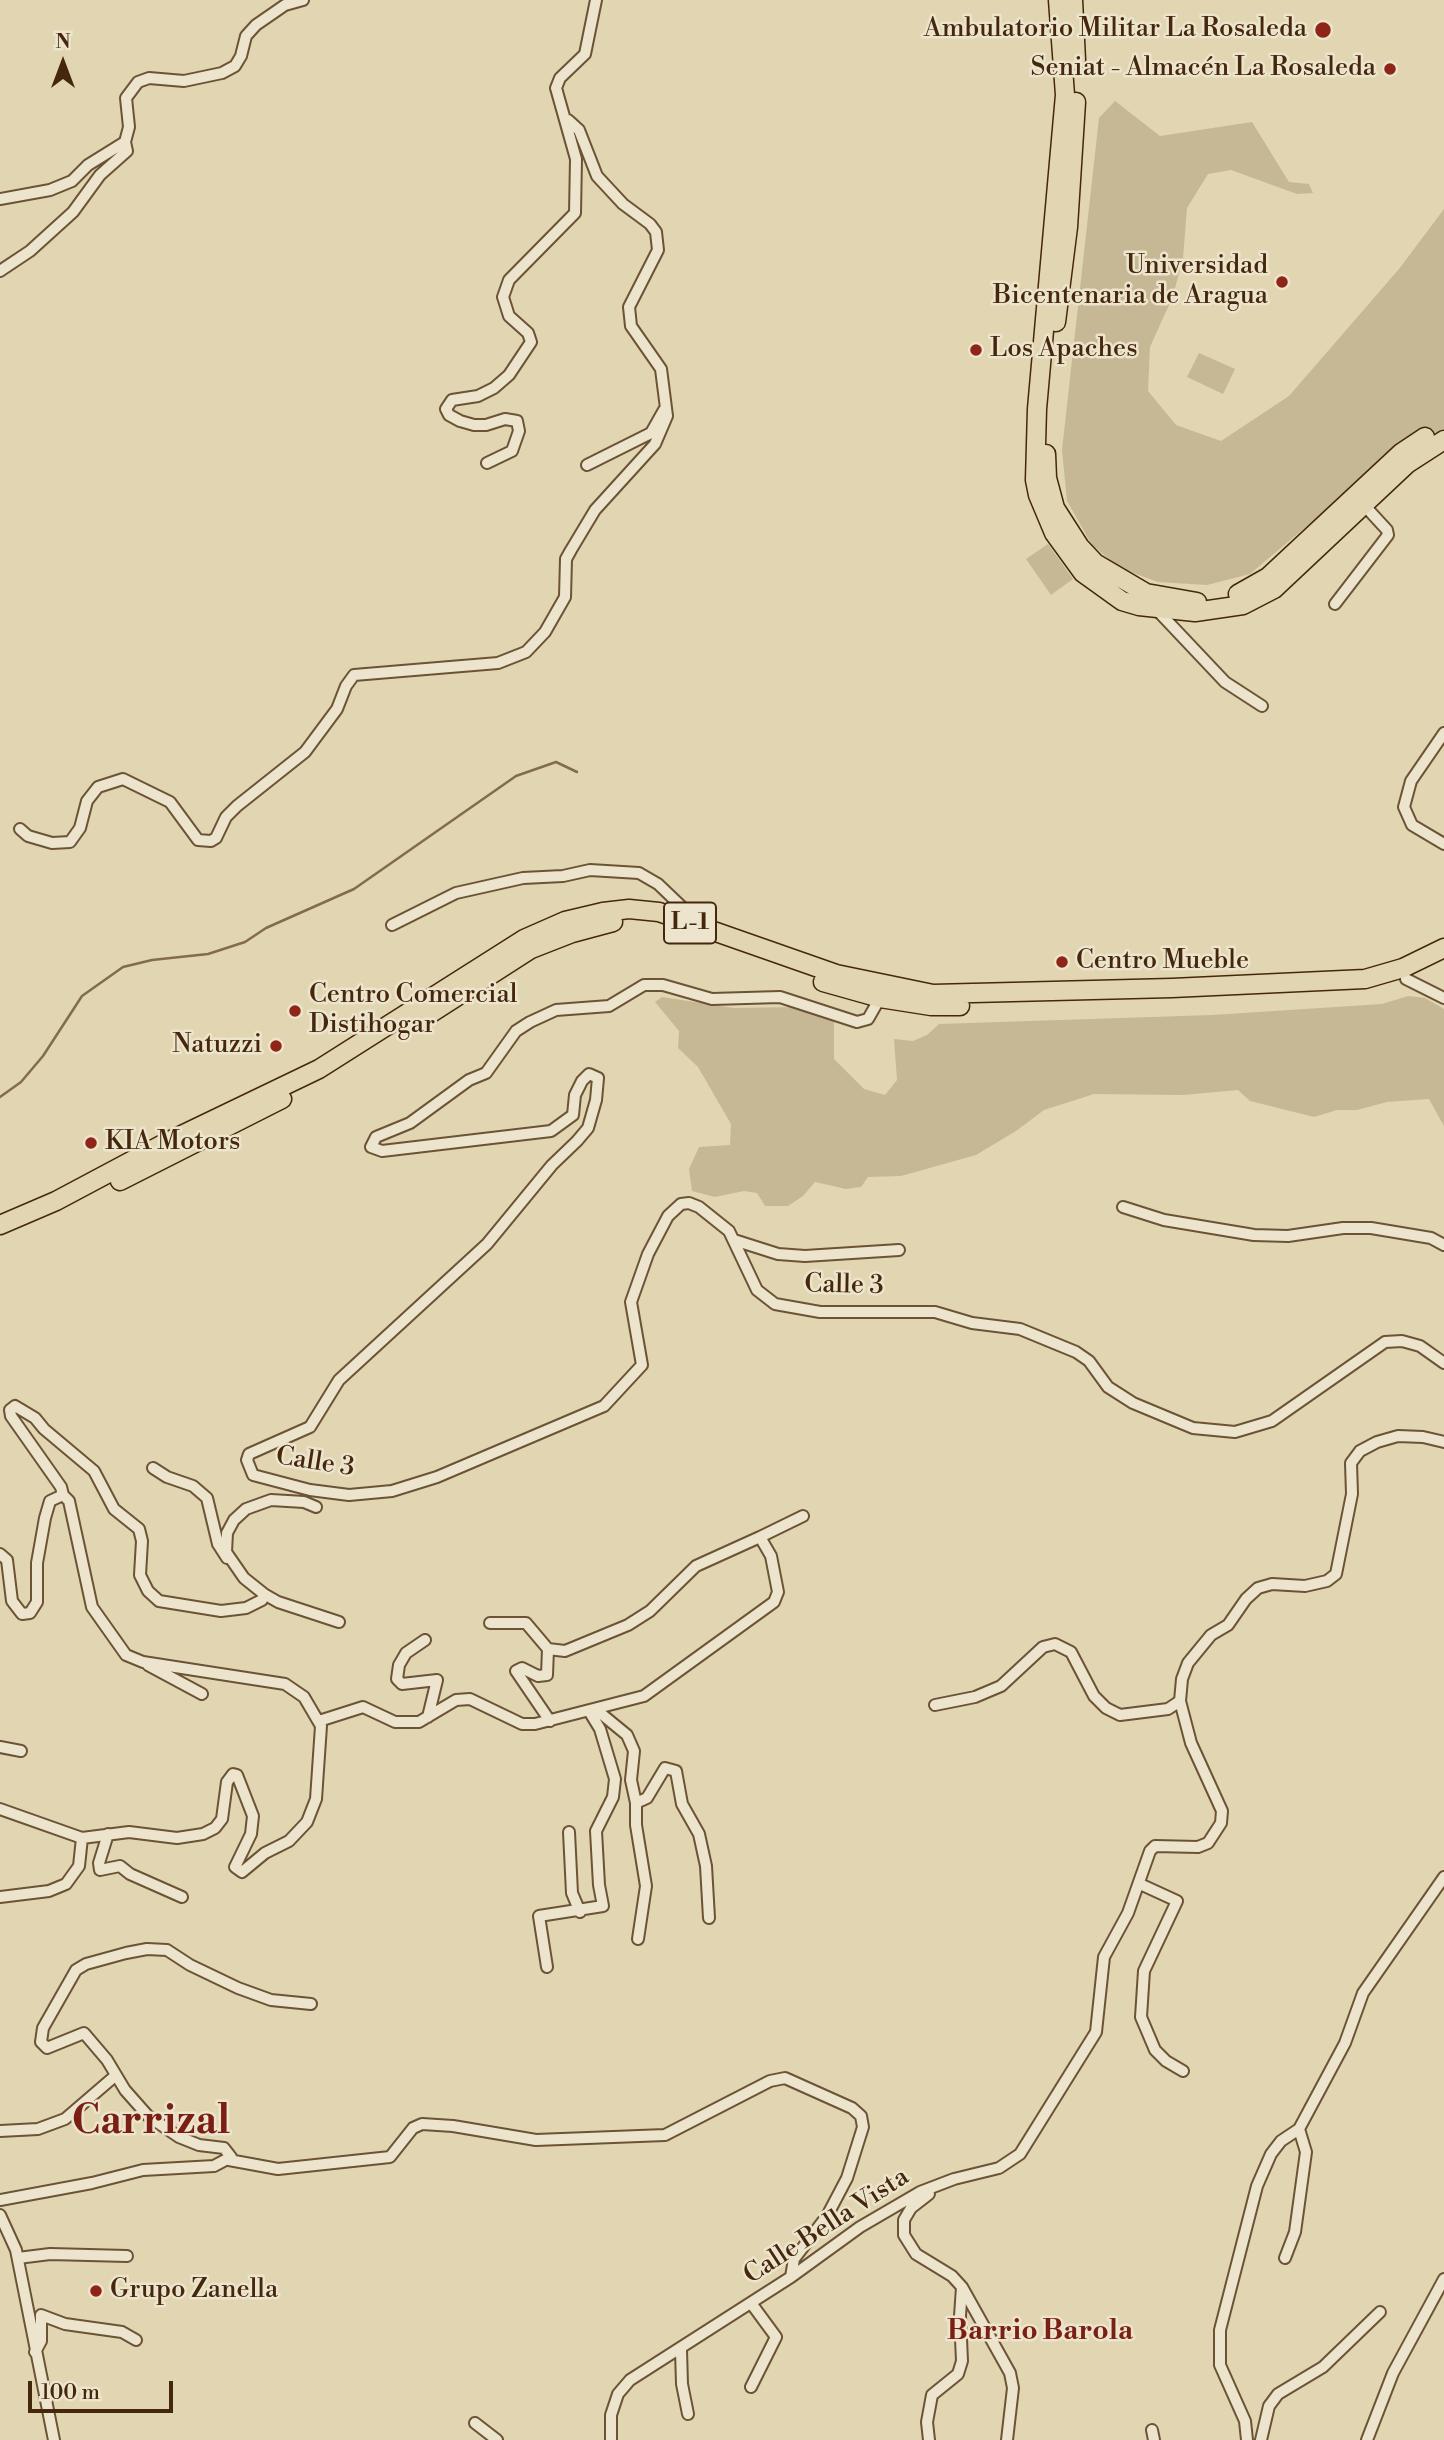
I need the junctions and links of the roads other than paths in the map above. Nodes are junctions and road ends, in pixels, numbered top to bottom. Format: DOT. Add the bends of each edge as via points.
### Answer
graph roads {
  1 [pos="303,0"];
  2 [pos="596,0"];
  3 [pos="1058,0"];
  4 [pos="1073,0"];
  5 [pos="568,120"];
  6 [pos="125,142"];
  7 [pos="0,199"];
  8 [pos="0,271"];
  9 [pos="667,404"];
  10 [pos="1444,428"];
  11 [pos="1444,440"];
  12 [pos="487,463"];
  13 [pos="587,465"];
  14 [pos="1364,505"];
  15 [pos="1335,604"];
  16 [pos="1157,609"];
  17 [pos="1262,706"];
  18 [pos="1444,733"];
  19 [pos="20,829"];
  20 [pos="1444,844"];
  21 [pos="689,923"];
  22 [pos="393,925"];
  23 [pos="1444,948"];
  24 [pos="1444,960"];
  25 [pos="1406,979"];
  26 [pos="880,998"];
  27 [pos="1444,998"];
  28 [pos="1123,1207"];
  29 [pos="0,1225"];
  30 [pos="0,1236"];
  31 [pos="734,1240"];
  32 [pos="1444,1245"];
  33 [pos="899,1250"];
  34 [pos="1444,1363"];
  35 [pos="1444,1442"];
  36 [pos="153,1468"];
  37 [pos="63,1495"];
  38 [pos="316,1507"];
  39 [pos="803,1516"];
  40 [pos="760,1537"];
  41 [pos="0,1554"];
  42 [pos="230,1561"];
  43 [pos="264,1594"];
  44 [pos="339,1622"];
  45 [pos="490,1623"];
  46 [pos="425,1640"];
  47 [pos="548,1649"];
  48 [pos="142,1662"];
  49 [pos="202,1694"];
  50 [pos="1181,1701"];
  51 [pos="935,1705"];
  52 [pos="589,1712"];
  53 [pos="428,1717"];
  54 [pos="319,1721"];
  55 [pos="550,1721"];
  56 [pos="0,1747"];
  57 [pos="21,1751"];
  58 [pos="636,1803"];
  59 [pos="0,1809"];
  60 [pos="569,1832"];
  61 [pos="108,1834"];
  62 [pos="82,1838"];
  63 [pos="1444,1877"];
  64 [pos="1140,1884"];
  65 [pos="0,1897"];
  66 [pos="182,1897"];
  67 [pos="580,1912"];
  68 [pos="709,1918"];
  69 [pos="638,1939"];
  70 [pos="547,1967"];
  71 [pos="311,2004"];
  72 [pos="1183,2071"];
  73 [pos="115,2076"];
  74 [pos="1299,2129"];
  75 [pos="0,2131"];
  76 [pos="229,2160"];
  77 [pos="940,2184"];
  78 [pos="0,2200"];
  79 [pos="0,2215"];
  80 [pos="127,2256"];
  81 [pos="18,2258"];
  82 [pos="1284,2258"];
  83 [pos="791,2277"];
  84 [pos="1444,2279"];
  85 [pos="962,2287"];
  86 [pos="751,2303"];
  87 [pos="1380,2312"];
  88 [pos="136,2340"];
  89 [pos="681,2350"];
  90 [pos="36,2352"];
  91 [pos="751,2387"];
  92 [pos="688,2414"];
  93 [pos="475,2423"];
  94 [pos="54,2440"];
  95 [pos="497,2440"];
  96 [pos="611,2440"];
  97 [pos="929,2440"];
  98 [pos="1007,2440"];
  99 [pos="1247,2440"];
  100 [pos="1261,2440"];
  101 [pos="1367,2440"];
  1 -- 6 [label="street" via="285,5 256,25 246,36 234,66 222,73 184,81 149,78 138,82 126,98 129,127"];
  2 -- 5 [label="street" via="585,54 556,88"];
  3 -- 16 [label="main road" via="1065,95 1037,409 1035,480 1054,533 1083,573 1122,601"];
  4 -- 10 [label="main road" via="1076,131 1049,380 1046,459 1055,508 1080,547 1095,563 1146,593 1197,602 1227,598 1268,577 1401,453"];
  5 -- 9 [label="street" via="579,130 597,176 656,232 658,250 629,307 631,326 661,369"];
  5 -- 12 [label="street" via="576,159 576,213 509,279 503,297 509,316 528,333 531,342 509,375 494,388 452,400 446,409 449,415 474,425 517,421 519,432 512,451"];
  6 -- 7 [label="street" via="72,181"];
  6 -- 8 [label="street" via="127,151 100,176 73,212"];
  9 -- 13 [label="street" via="651,433"];
  9 -- 19 [label="street" via="664,428 655,444 596,510 571,550 565,568 565,597 545,632 526,652 498,663 354,675 337,709 305,752 237,806 211,841 198,840 170,802 122,779 98,787 70,842 52,843"];
  11 -- 14 [label="main road" via="1407,464"];
  14 -- 15 [label="street" via="1388,535"];
  14 -- 16 [label="main road" via="1274,589 1255,599 1213,611"];
  16 -- 17 [label="street" via="1225,682"];
  18 -- 20 [label="street" via="1411,781 1404,807 1412,825"];
  21 -- 22 [label="street" via="680,905 639,873 590,870 456,893"];
  21 -- 23 [label="main road, L-1" via="835,974 933,993 972,995 1365,979 1403,968"];
  21 -- 29 [label="main road, L-1" via="659,912 629,909 578,917 524,939 318,1069"];
  24 -- 25 [label="main road, L-1"];
  25 -- 26 [label="main road, L-1" via="1366,990 1172,1000 931,1006"];
  25 -- 27 [label="street"];
  26 -- 30 [label="main road, L-1" via="660,923 607,922 531,949 323,1079 62,1211"];
  26 -- 31 [label="street, Calle 3" via="868,1019 857,1022 780,997 712,999 663,985 644,985 609,1006 556,1010 516,1031 486,1073 410,1123 376,1137 372,1147 382,1151 551,1131 573,1115 578,1087 589,1074 598,1078 598,1086 588,1128 486,1244 339,1380 310,1427 249,1454 249,1470 271,1482 310,1490 349,1495 393,1491 572,1422 604,1406 642,1365 631,1302 648,1254 673,1210 689,1203 699,1207"];
  28 -- 32 [label="street" via="1164,1220 1254,1234 1288,1236 1371,1228 1431,1238"];
  31 -- 33 [label="street" via="778,1254 805,1256"];
  31 -- 34 [label="street, Calle 3" via="757,1290 775,1304 820,1312 935,1312 972,1323 1020,1329 1076,1352 1089,1361 1108,1387 1133,1403 1193,1428 1235,1432 1272,1421 1385,1342 1402,1340 1420,1346"];
  35 -- 50 [label="street, Calle Bella Vista" via="1398,1436 1360,1451 1351,1462 1352,1494 1336,1574 1327,1581 1304,1586 1272,1584 1252,1593 1228,1625 1211,1635 1188,1663"];
  36 -- 42 [label="street" via="193,1486 207,1498 218,1545"];
  37 -- 41 [label="street" via="50,1501 45,1518 37,1563 37,1602 30,1613 23,1614 12,1601 8,1560"];
  37 -- 43 [label="street" via="11,1416 15,1406 36,1418 94,1471 114,1509 139,1529 140,1575 159,1601 221,1611 246,1608 262,1600"];
  37 -- 48 [label="street" via="69,1502 92,1607 117,1646"];
  38 -- 42 [label="street" via="271,1500 246,1509 227,1533"];
  39 -- 40 [label="street"];
  40 -- 47 [label="street" via="696,1566 650,1611 628,1625 565,1651"];
  40 -- 52 [label="street" via="775,1569 778,1592 774,1602 645,1696"];
  42 -- 43 [label="street"];
  43 -- 44 [label="street"];
  45 -- 47 [label="street" via="526,1623"];
  46 -- 53 [label="street" via="406,1653 397,1679 402,1684 437,1680"];
  47 -- 55 [label="street" via="548,1675 522,1668 516,1671"];
  48 -- 49 [label="street"];
  48 -- 54 [label="street" via="285,1684 304,1697"];
  50 -- 51 [label="street" via="1168,1709 1120,1716 1094,1696 1071,1652 1055,1644 1043,1647 1001,1686"];
  50 -- 64 [label="street, Calle Bella Vista" via="1191,1743 1222,1811 1221,1823 1208,1843 1198,1847 1155,1846"];
  52 -- 55 [label="street"];
  52 -- 58 [label="street" via="599,1712 627,1735 634,1751 631,1780"];
  52 -- 67 [label="street" via="600,1729 615,1779 613,1797 596,1831 604,1906"];
  53 -- 54 [label="street" via="419,1722 396,1722 363,1707"];
  53 -- 55 [label="street" via="456,1700 470,1699 522,1724"];
  54 -- 61 [label="street" via="318,1784 307,1822 289,1841 242,1872 234,1867 251,1834 253,1816 237,1775 227,1782 222,1819 203,1834 177,1838"];
  56 -- 57 [label="street"];
  58 -- 68 [label="street" via="647,1798 665,1768 676,1771 682,1804 699,1834"];
  58 -- 69 [label="street" via="646,1886"];
  59 -- 62 [label="street"];
  60 -- 67 [label="street" via="572,1893"];
  61 -- 62 [label="street"];
  61 -- 66 [label="street" via="100,1870 120,1866"];
  62 -- 65 [label="street" via="79,1866 66,1884 49,1891"];
  63 -- 74 [label="street" via="1363,1993 1345,2043"];
  64 -- 72 [label="street" via="1177,1901 1144,1971 1141,2017 1155,2050"];
  64 -- 77 [label="street, Calle Bella Vista" via="1104,1957 1096,2032 1020,2154 999,2168"];
  67 -- 70 [label="street" via="538,1916"];
  71 -- 73 [label="street" via="271,2000 237,1988 167,1950 147,1949 86,1964 65,1986 43,2028 41,2042 47,2048 84,2034"];
  73 -- 75 [label="street" via="76,2112 58,2122 38,2129"];
  73 -- 76 [label="street" via="161,2126 199,2145 224,2148 231,2153"];
  74 -- 82 [label="street" via="1306,2152 1295,2232"];
  74 -- 99 [label="street" via="1280,2141 1264,2169 1220,2330 1220,2365 1244,2421"];
  76 -- 78 [label="street" via="214,2166 143,2170"];
  76 -- 83 [label="street" via="278,2169 390,2157 413,2128 422,2124 536,2140 665,2136 770,2081 785,2078 852,2108 861,2116 863,2127 846,2178 827,2216 794,2259"];
  77 -- 83 [label="street, Calle Bella Vista" via="860,2227"];
  77 -- 85 [label="street" via="911,2208 904,2220 904,2235 916,2254"];
  79 -- 81 [label="street"];
  80 -- 81 [label="street"];
  81 -- 90 [label="street"];
  83 -- 86 [label="street, Calle Bella Vista"];
  84 -- 101 [label="street" via="1393,2373"];
  85 -- 97 [label="street" via="962,2361 958,2374 932,2395"];
  85 -- 98 [label="street" via="1010,2373 1013,2388"];
  86 -- 89 [label="street, Calle Bella Vista"];
  86 -- 91 [label="street" via="775,2337"];
  87 -- 100 [label="street" via="1323,2367 1278,2394 1269,2406"];
  88 -- 90 [label="street" via="122,2332 65,2324 41,2315"];
  89 -- 92 [label="street"];
  89 -- 96 [label="street, Calle Bella Vista" via="630,2380 618,2394 611,2415"];
  90 -- 94 [label="street"];
  93 -- 95 [label="street"];
}
